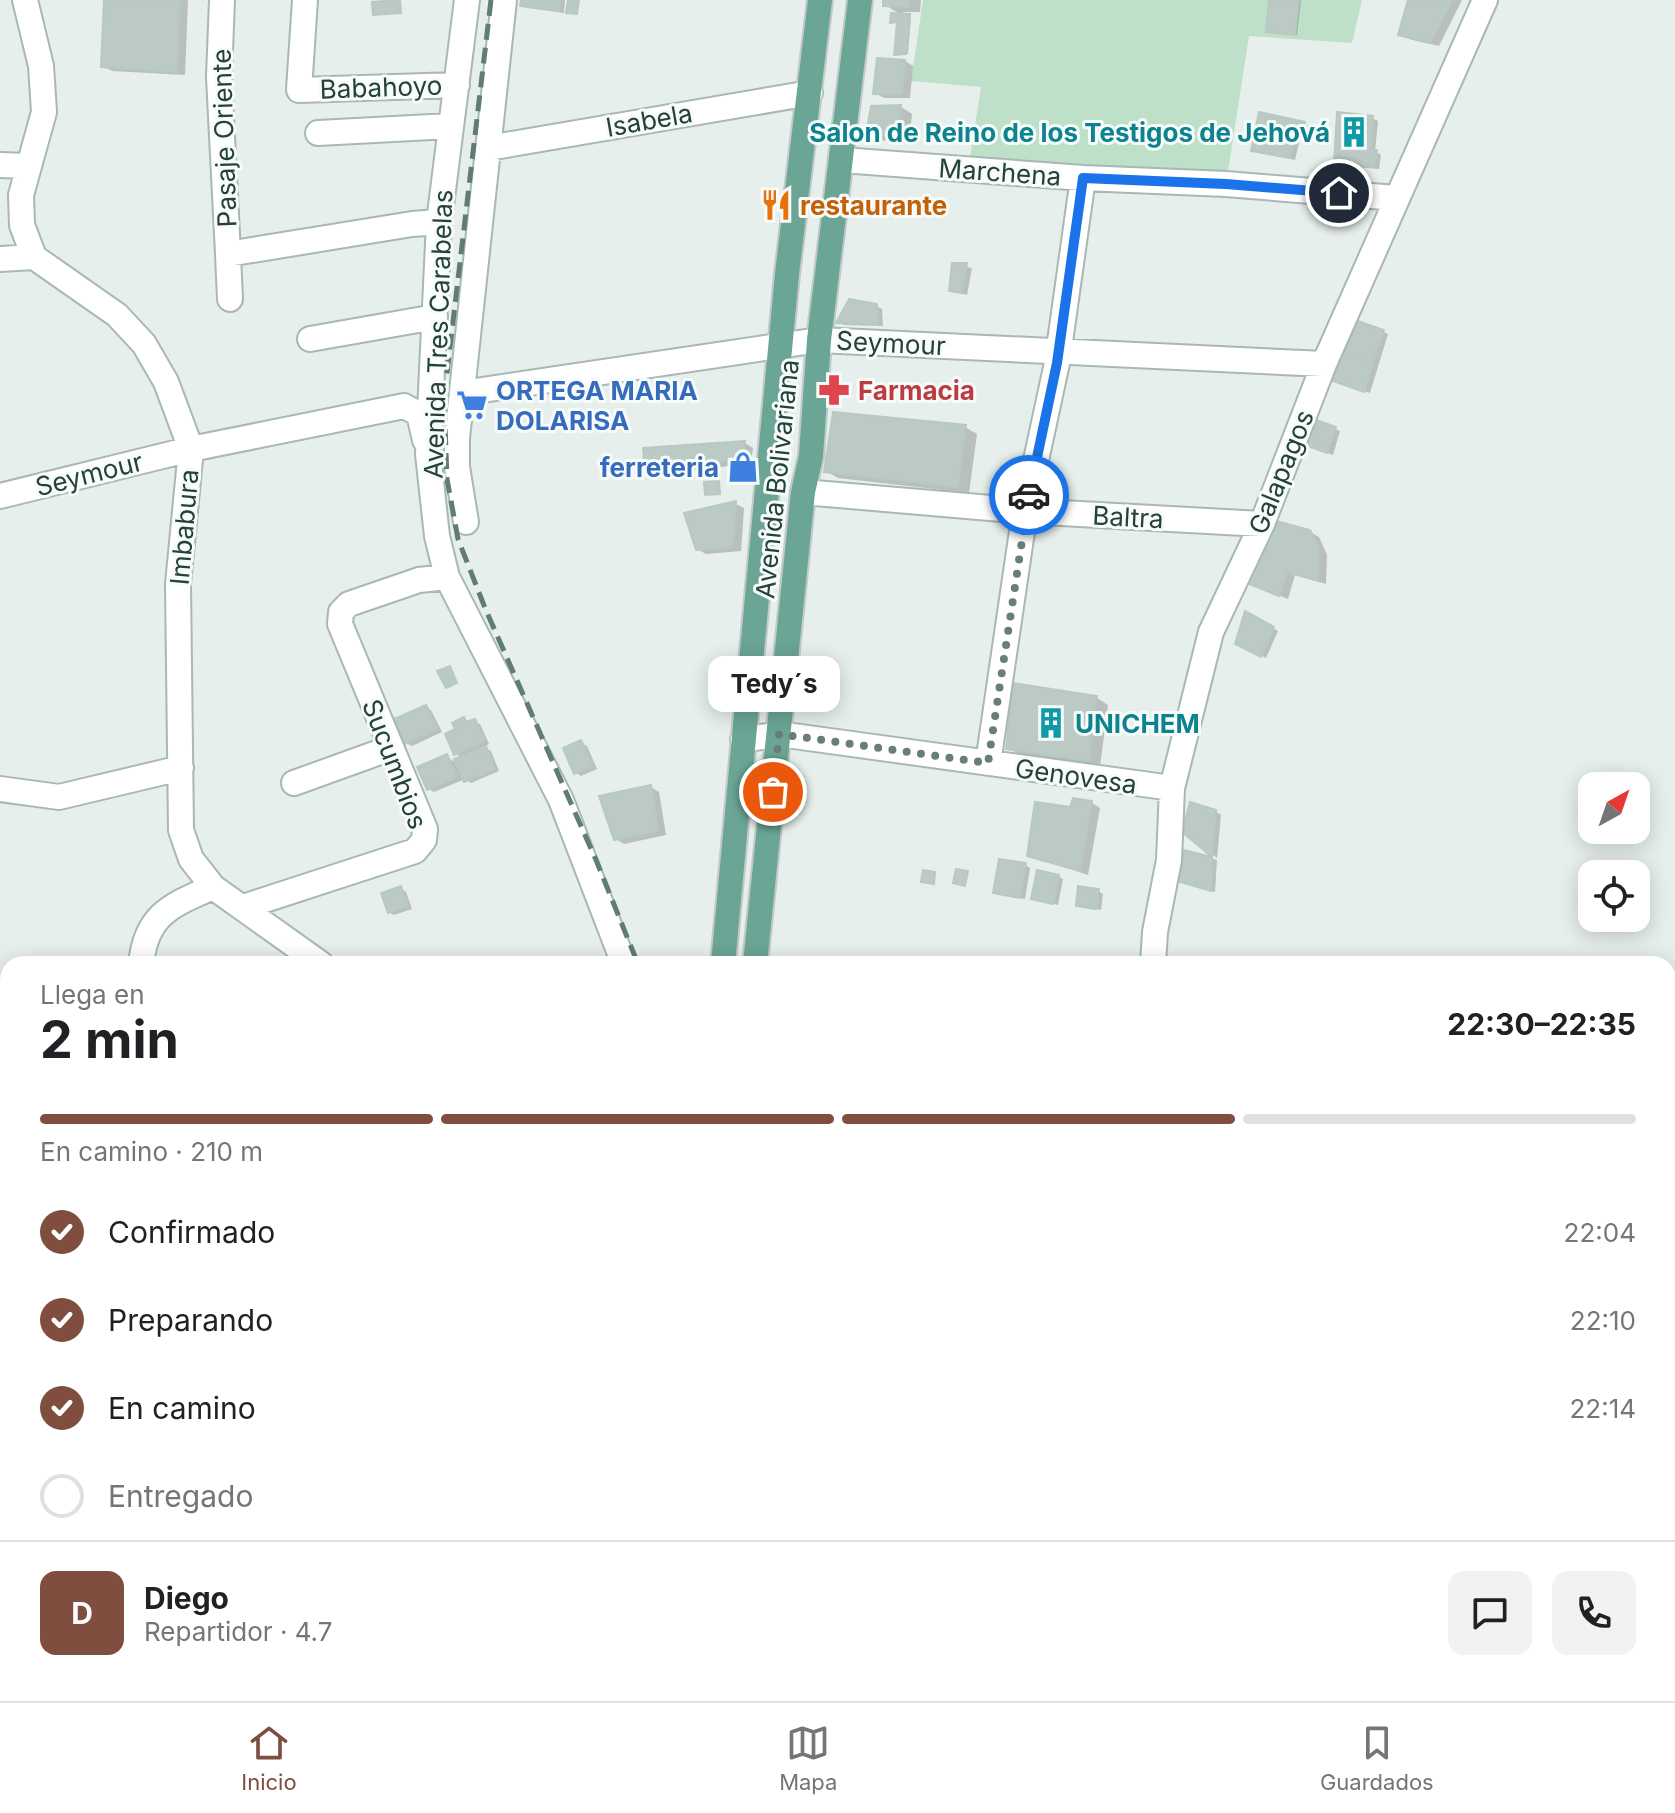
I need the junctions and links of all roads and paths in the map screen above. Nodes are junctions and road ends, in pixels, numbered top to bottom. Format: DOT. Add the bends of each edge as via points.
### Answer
graph roads {
  1 [pos="25,0"];
  2 [pos="222,0"];
  3 [pos="305,0"];
  4 [pos="467,0"];
  5 [pos="504,0"];
  6 [pos="820,0"];
  7 [pos="860,0"];
  8 [pos="1485,0"];
  9 [pos="457,85"];
  10 [pos="810,93"];
  11 [pos="450,126"];
  12 [pos="318,133"];
  13 [pos="488,148"];
  14 [pos="842,160"];
  15 [pos="0,165"];
  16 [pos="28,166"];
  17 [pos="1083,178"];
  18 [pos="1396,198"];
  19 [pos="439,222"];
  20 [pos="228,254"];
  21 [pos="34,257"];
  22 [pos="0,259"];
  23 [pos="230,299"];
  24 [pos="435,317"];
  25 [pos="310,339"];
  26 [pos="819,340"];
  27 [pos="780,344"];
  28 [pos="1059,352"];
  29 [pos="1324,364"];
  30 [pos="462,393"];
  31 [pos="191,449"];
  32 [pos="428,454"];
  33 [pos="803,492"];
  34 [pos="0,496"];
  35 [pos="1025,511"];
  36 [pos="466,522"];
  37 [pos="1262,524"];
  38 [pos="447,577"];
  39 [pos="779,734"];
  40 [pos="743,740"];
  41 [pos="391,748"];
  42 [pos="988,763"];
  43 [pos="181,768"];
  44 [pos="294,783"];
  45 [pos="1172,788"];
  46 [pos="0,789"];
  47 [pos="213,887"];
  48 [pos="243,907"];
  49 [pos="142,956"];
  50 [pos="305,956"];
  51 [pos="621,956"];
  52 [pos="724,956"];
  53 [pos="756,956"];
  54 [pos="1154,956"];
  1 -- 16 [label="street" via="41,66 44,112"];
  2 -- 20 [label="street, Pasaje Oriente" via="219,77"];
  3 -- 9 [label="street, Babahoyo" via="299,90"];
  4 -- 9 [label="street, Avenida Tres Carabelas"];
  5 -- 13 [label="street"];
  6 -- 10 [label="main road, Avenida Bolivariana"];
  7 -- 14 [label="main road, Avenida Bolivariana"];
  8 -- 18 [label="street, Galapagos"];
  9 -- 11 [label="street, Avenida Tres Carabelas"];
  10 -- 13 [label="street, Isabela"];
  10 -- 27 [label="main road, Avenida Bolivariana"];
  11 -- 12 [label="street"];
  11 -- 19 [label="street, Avenida Tres Carabelas"];
  13 -- 30 [label="street"];
  14 -- 17 [label="street, Marchena"];
  14 -- 26 [label="main road, Avenida Bolivariana"];
  15 -- 16 [label="street"];
  16 -- 21 [label="street" via="21,195 22,225"];
  17 -- 18 [label="street, Marchena"];
  17 -- 28 [label="street"];
  18 -- 29 [label="street, Galapagos"];
  19 -- 20 [label="street, Pasaje Oriente"];
  19 -- 24 [label="street, Avenida Tres Carabelas"];
  20 -- 23 [label="street"];
  21 -- 22 [label="street"];
  21 -- 31 [label="street, Imbabura" via="117,315 144,344 166,382"];
  24 -- 25 [label="street"];
  24 -- 32 [label="street, Avenida Tres Carabelas"];
  26 -- 27 [label="street, Seymour"];
  26 -- 28 [label="street, Seymour"];
  26 -- 33 [label="main road, Avenida Bolivariana" via="811,456"];
  27 -- 30 [label="street, Seymour"];
  27 -- 40 [label="main road, Avenida Bolivariana"];
  28 -- 29 [label="street, Seymour"];
  28 -- 35 [label="street"];
  29 -- 37 [label="street, Galapagos"];
  30 -- 36 [label="street" via="457,467"];
  31 -- 32 [label="street, Seymour" via="404,406 419,414"];
  31 -- 34 [label="street, Seymour"];
  31 -- 43 [label="street, Imbabura" via="178,584"];
  32 -- 38 [label="street, Avenida Tres Carabelas"];
  33 -- 35 [label="street, Baltra"];
  33 -- 39 [label="main road, Avenida Bolivariana"];
  35 -- 37 [label="street, Baltra"];
  35 -- 42 [label="street"];
  37 -- 45 [label="street, Galapagos" via="1211,632"];
  38 -- 41 [label="street, Sucumbios" via="419,580 349,604 341,612 340,624"];
  38 -- 51 [label="street, Avenida Tres Carabelas" via="561,800"];
  39 -- 40 [label="street, Genovesa"];
  39 -- 42 [label="street, Genovesa"];
  39 -- 53 [label="main road, Avenida Bolivariana"];
  40 -- 52 [label="main road, Avenida Bolivariana"];
  41 -- 44 [label="street"];
  41 -- 48 [label="street, Sucumbios" via="425,829 415,851"];
  42 -- 45 [label="street, Genovesa"];
  43 -- 46 [label="street" via="59,797"];
  43 -- 47 [label="street, Imbabura" via="181,830 191,859"];
  45 -- 54 [label="street, Galapagos" via="1169,860"];
  47 -- 48 [label="street, Imbabura"];
  47 -- 49 [label="street" via="160,914 143,942"];
  48 -- 50 [label="street, Imbabura"];
}
